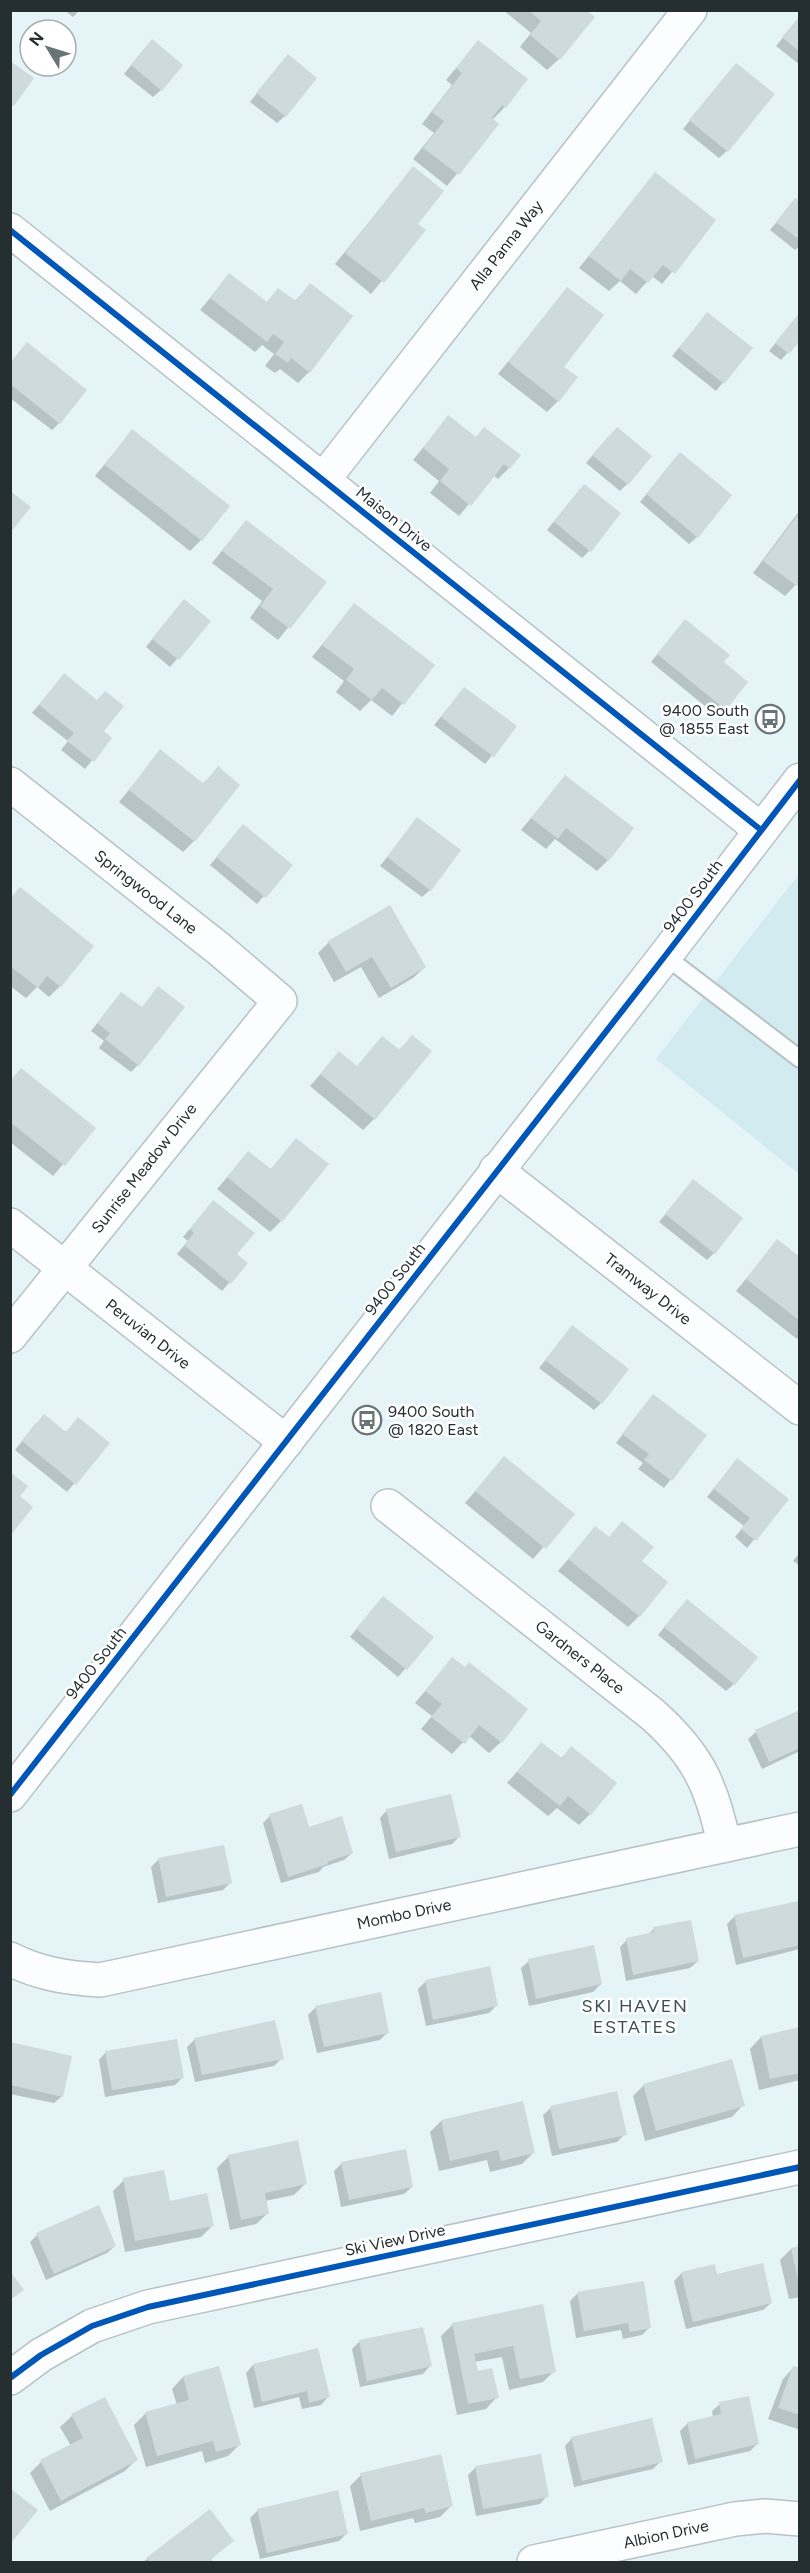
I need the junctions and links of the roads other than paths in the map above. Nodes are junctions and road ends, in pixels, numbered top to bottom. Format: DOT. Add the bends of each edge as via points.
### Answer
graph roads {
  1 [pos="690,10"];
  2 [pos="10,230"];
  3 [pos="323,480"];
  4 [pos="800,780"];
  5 [pos="10,784"];
  6 [pos="761,830"];
  7 [pos="665,956"];
  8 [pos="280,1001"];
  9 [pos="800,1059"];
  10 [pos="496,1170"];
  11 [pos="10,1225"];
  12 [pos="65,1268"];
  13 [pos="10,1336"];
  14 [pos="800,1408"];
  15 [pos="286,1442"];
  16 [pos="388,1506"];
  17 [pos="10,1795"];
  18 [pos="800,1829"];
  19 [pos="724,1844"];
  20 [pos="10,1959"];
  21 [pos="800,2167"];
  22 [pos="10,2378"];
  23 [pos="800,2519"];
  24 [pos="534,2562"];
  1 -- 3 [label="street, Alla Panna Way"];
  2 -- 3 [label="street, Maison Drive"];
  3 -- 6 [label="street, Maison Drive"];
  4 -- 6 [label="street, 9400 South"];
  5 -- 8 [label="street, Springwood Lane"];
  6 -- 7 [label="street, 9400 South"];
  7 -- 9 [label="lane"];
  7 -- 10 [label="street, 9400 South"];
  8 -- 12 [label="street, Sunrise Meadow Drive"];
  10 -- 14 [label="street, Tramway Drive"];
  10 -- 15 [label="street, 9400 South"];
  11 -- 12 [label="street, Peruvian Drive"];
  12 -- 13 [label="street, Sunrise Meadow Drive"];
  12 -- 15 [label="street, Peruvian Drive"];
  15 -- 17 [label="street, 9400 South"];
  16 -- 19 [label="street, Gardners Place" via="678,1737 710,1794"];
  18 -- 19 [label="street, Mombo Drive"];
  19 -- 20 [label="street, Mombo Drive" via="100,1980 38,1972"];
  21 -- 22 [label="street, Ski View Drive" via="148,2307 92,2326"];
  23 -- 24 [label="street, Albion Drive" via="735,2519"];
}
